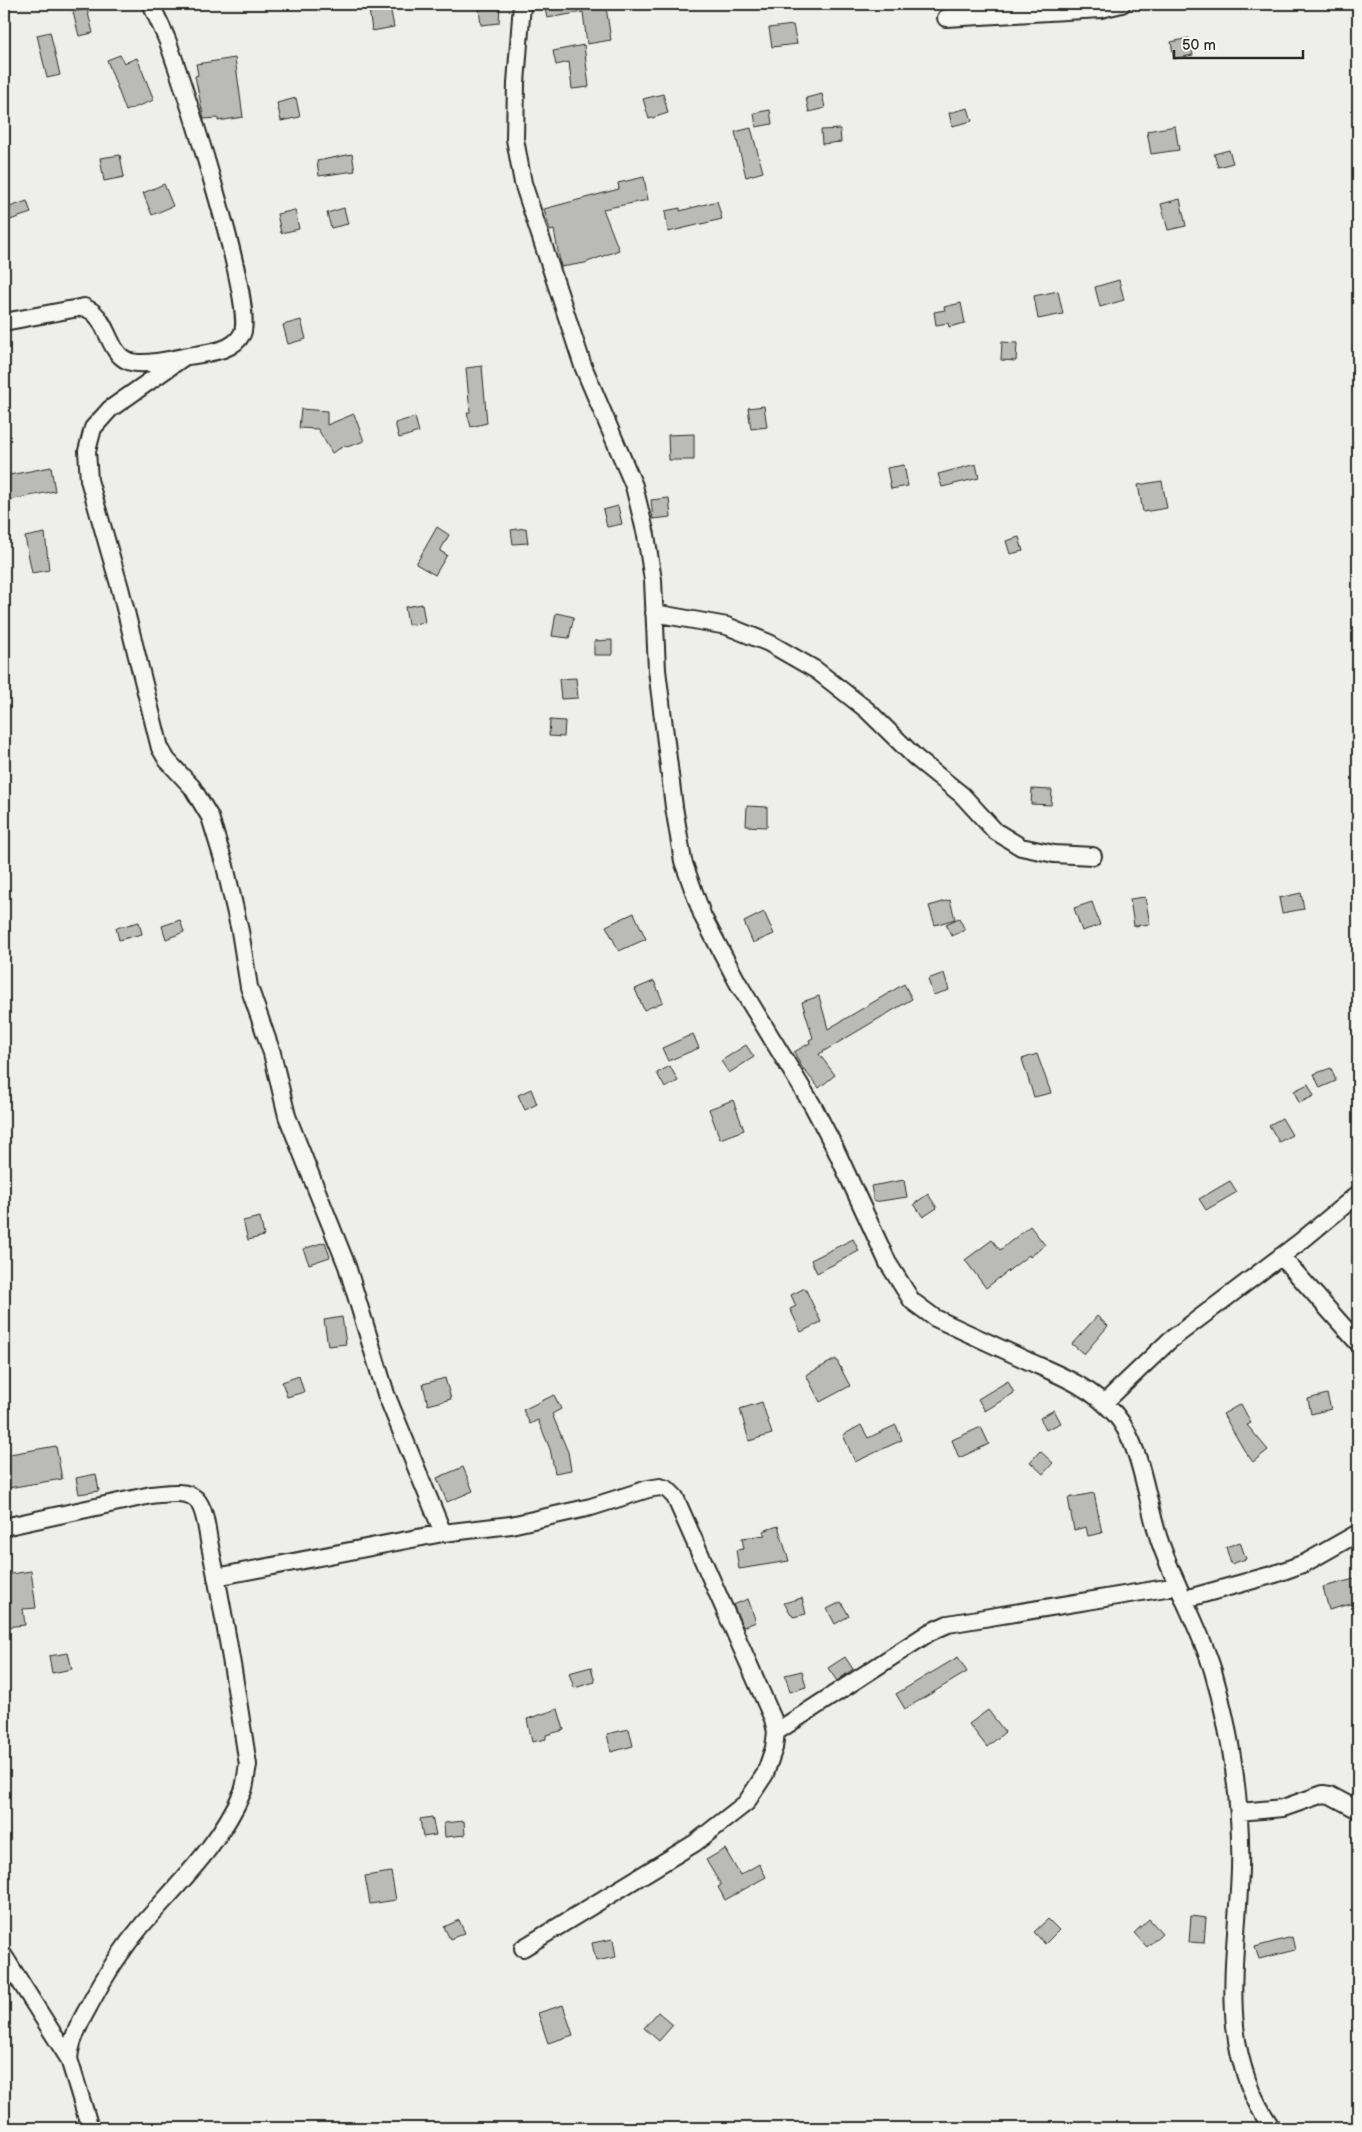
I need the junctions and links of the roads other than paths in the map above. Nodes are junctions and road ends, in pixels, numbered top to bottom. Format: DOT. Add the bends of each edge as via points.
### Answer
graph roads {
  1 [pos="151,4"];
  2 [pos="522,4"];
  3 [pos="1122,4"];
  4 [pos="946,18"];
  5 [pos="4,322"];
  6 [pos="184,357"];
  7 [pos="654,613"];
  8 [pos="1093,856"];
  9 [pos="1358,1194"];
  10 [pos="1281,1256"];
  11 [pos="1358,1343"];
  12 [pos="1104,1403"];
  13 [pos="4,1527"];
  14 [pos="443,1533"];
  15 [pos="1358,1534"];
  16 [pos="216,1577"];
  17 [pos="1181,1592"];
  18 [pos="776,1732"];
  19 [pos="1358,1810"];
  20 [pos="1239,1812"];
  21 [pos="523,1948"];
  22 [pos="4,1956"];
  23 [pos="69,2059"];
  24 [pos="90,2128"];
  25 [pos="1272,2128"];
  1 -- 6 [label="street" via="167,40 222,215 242,297 244,333 236,343 216,352"];
  2 -- 7 [label="street" via="515,139 523,183 583,366 634,486 652,571"];
  3 -- 4 [label="street" via="1101,9"];
  5 -- 6 [label="street" via="84,307 94,312 122,358 131,362 149,362"];
  6 -- 14 [label="street" via="110,410 93,428 87,451 89,480 160,748 210,817 240,931 249,987 272,1052 287,1116 347,1266 386,1394"];
  7 -- 8 [label="street" via="727,626 769,643 816,670 867,710 916,758 962,795 994,831 1021,847 1054,854"];
  7 -- 12 [label="street" via="657,670 677,825 683,861 703,917 738,983 813,1106 888,1263 912,1301 935,1318 1090,1390"];
  9 -- 10 [label="street"];
  10 -- 11 [label="street"];
  10 -- 12 [label="street" via="1169,1341"];
  12 -- 17 [label="street" via="1116,1415 1132,1442 1159,1538"];
  13 -- 16 [label="street" via="151,1495 184,1494 194,1497 199,1503"];
  14 -- 16 [label="street"];
  14 -- 18 [label="street" via="511,1525 591,1507 648,1489 667,1489 675,1497 690,1529 765,1699"];
  15 -- 17 [label="street" via="1305,1563 1275,1574"];
  16 -- 23 [label="street" via="248,1765 244,1790 199,1863 142,1926 107,1971 83,2018"];
  17 -- 18 [label="street" via="948,1624 930,1632"];
  17 -- 20 [label="street" via="1212,1670 1227,1731"];
  18 -- 21 [label="street" via="765,1774 746,1803 695,1843"];
  19 -- 20 [label="street" via="1323,1794 1283,1808"];
  20 -- 25 [label="street" via="1240,1868 1232,1996 1236,2039 1246,2077"];
  22 -- 23 [label="street"];
  23 -- 24 [label="street"];
}
